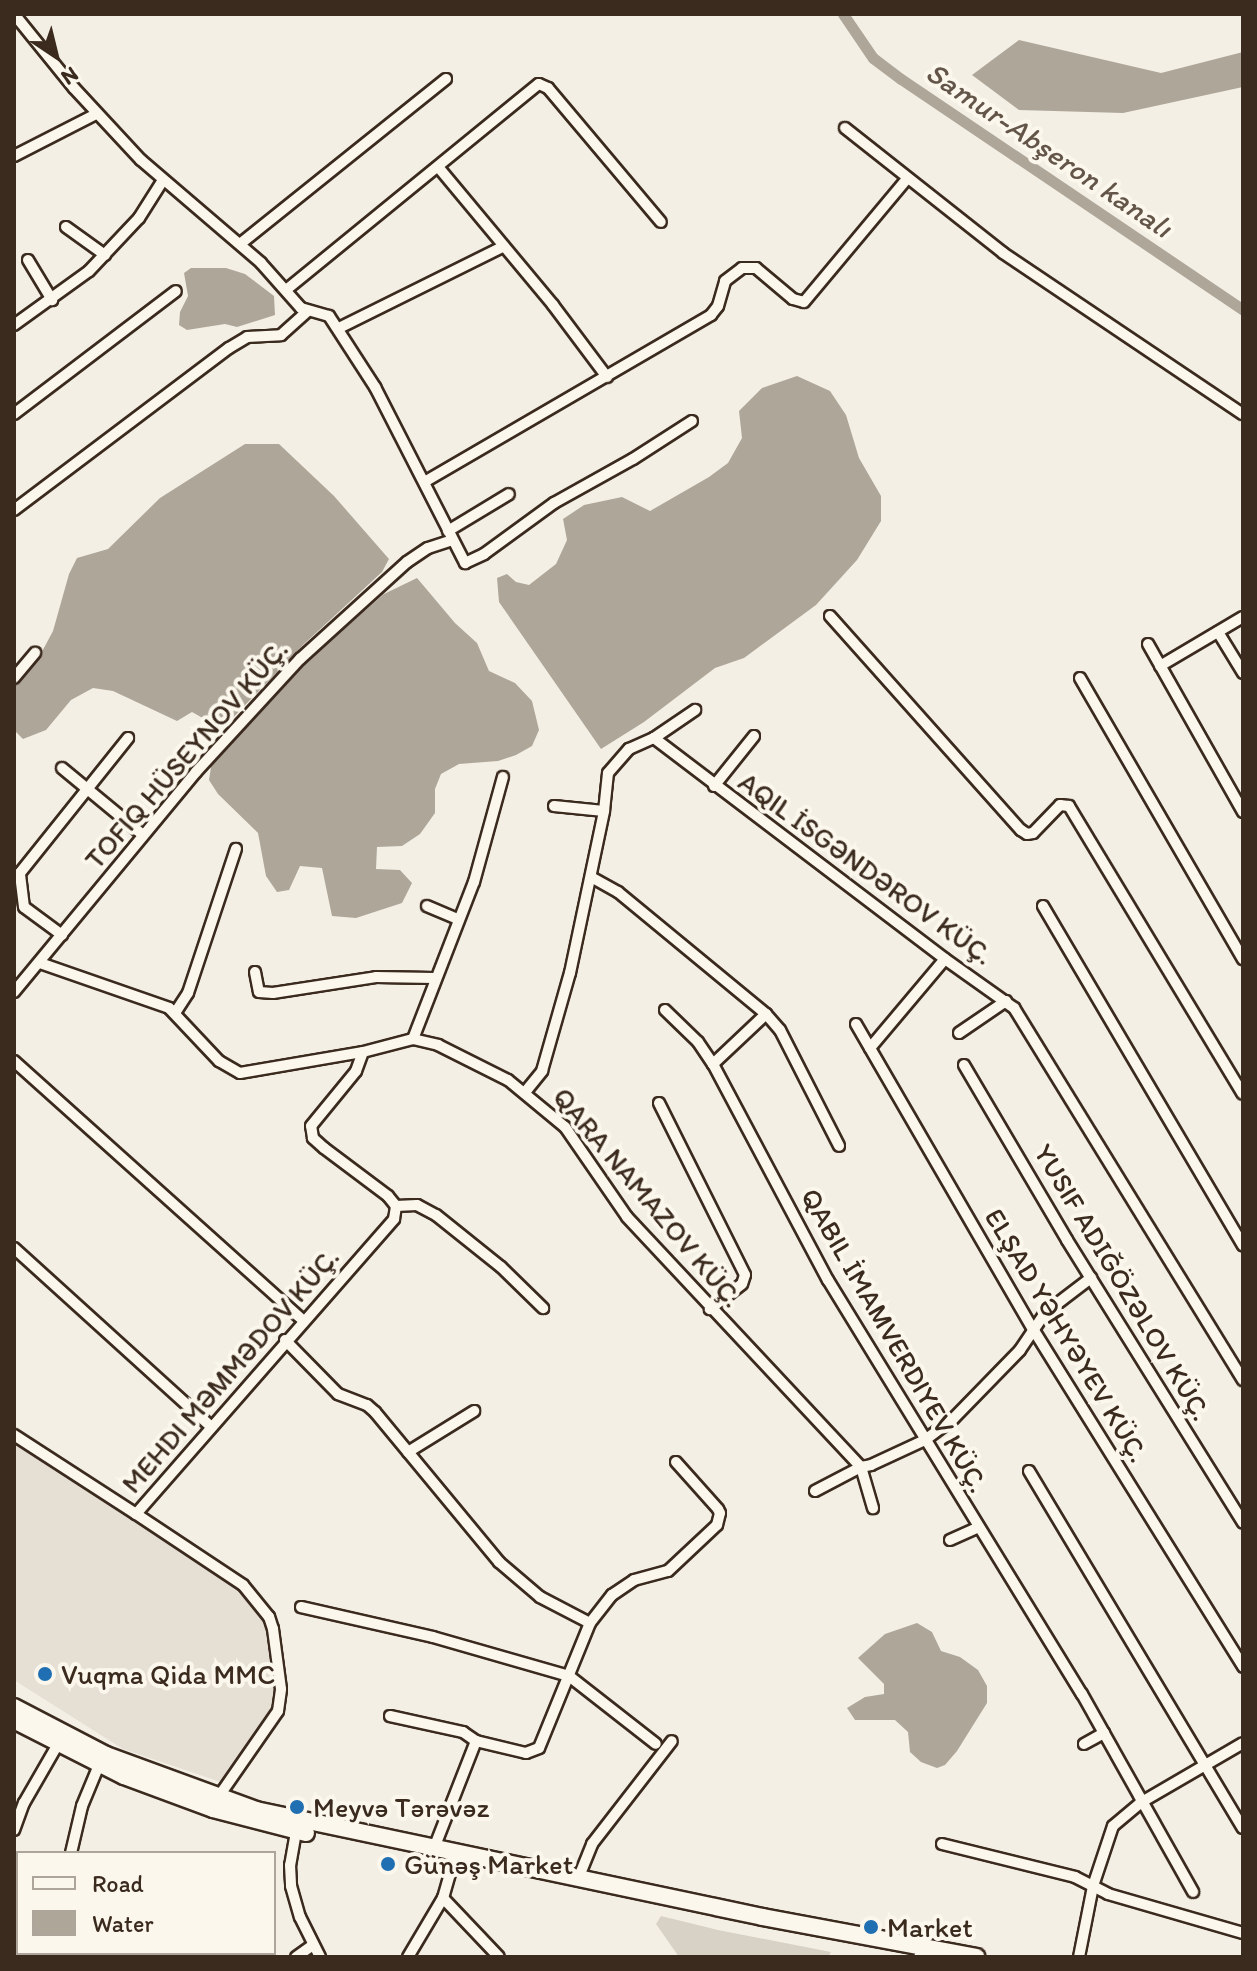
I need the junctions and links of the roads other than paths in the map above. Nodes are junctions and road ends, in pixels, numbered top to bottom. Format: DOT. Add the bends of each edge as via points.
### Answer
graph roads {
  1 [pos="14,14"];
  2 [pos="446,79"];
  3 [pos="96,114"];
  4 [pos="845,128"];
  5 [pos="14,156"];
  6 [pos="439,168"];
  7 [pos="907,179"];
  8 [pos="163,180"];
  9 [pos="661,222"];
  10 [pos="66,227"];
  11 [pos="240,244"];
  12 [pos="504,246"];
  13 [pos="105,255"];
  14 [pos="28,260"];
  15 [pos="286,290"];
  16 [pos="176,291"];
  17 [pos="52,300"];
  18 [pos="308,311"];
  19 [pos="14,325"];
  20 [pos="339,328"];
  21 [pos="607,377"];
  22 [pos="14,414"];
  23 [pos="1243,414"];
  24 [pos="692,421"];
  25 [pos="426,481"];
  26 [pos="509,494"];
  27 [pos="14,510"];
  28 [pos="450,536"];
  29 [pos="830,616"];
  30 [pos="1243,617"];
  31 [pos="1218,632"];
  32 [pos="1148,644"];
  33 [pos="35,653"];
  34 [pos="1160,666"];
  35 [pos="1243,673"];
  36 [pos="14,678"];
  37 [pos="1080,678"];
  38 [pos="695,710"];
  39 [pos="754,736"];
  40 [pos="128,738"];
  41 [pos="654,738"];
  42 [pos="62,768"];
  43 [pos="503,777"];
  44 [pos="714,786"];
  45 [pos="86,788"];
  46 [pos="554,806"];
  47 [pos="604,811"];
  48 [pos="1243,812"];
  49 [pos="143,835"];
  50 [pos="236,849"];
  51 [pos="591,877"];
  52 [pos="427,906"];
  53 [pos="1043,906"];
  54 [pos="458,919"];
  55 [pos="62,935"];
  56 [pos="945,959"];
  57 [pos="1243,959"];
  58 [pos="40,963"];
  59 [pos="255,972"];
  60 [pos="434,978"];
  61 [pos="14,992"];
  62 [pos="1006,1001"];
  63 [pos="665,1010"];
  64 [pos="175,1013"];
  65 [pos="766,1014"];
  66 [pos="856,1024"];
  67 [pos="959,1033"];
  68 [pos="413,1039"];
  69 [pos="870,1048"];
  70 [pos="363,1052"];
  71 [pos="14,1061"];
  72 [pos="713,1064"];
  73 [pos="964,1065"];
  74 [pos="526,1091"];
  75 [pos="1243,1094"];
  76 [pos="659,1103"];
  77 [pos="839,1146"];
  78 [pos="396,1206"];
  79 [pos="1243,1245"];
  80 [pos="14,1248"];
  81 [pos="1091,1278"];
  82 [pos="543,1308"];
  83 [pos="710,1309"];
  84 [pos="303,1320"];
  85 [pos="1033,1329"];
  86 [pos="285,1340"];
  87 [pos="1243,1380"];
  88 [pos="474,1411"];
  89 [pos="210,1426"];
  90 [pos="14,1435"];
  91 [pos="925,1440"];
  92 [pos="408,1452"];
  93 [pos="676,1462"];
  94 [pos="861,1467"];
  95 [pos="1029,1471"];
  96 [pos="815,1491"];
  97 [pos="873,1508"];
  98 [pos="136,1514"];
  99 [pos="1243,1523"];
  100 [pos="977,1528"];
  101 [pos="950,1540"];
  102 [pos="301,1607"];
  103 [pos="590,1623"];
  104 [pos="1243,1667"];
  105 [pos="569,1676"];
  106 [pos="14,1707"];
  107 [pos="390,1716"];
  108 [pos="14,1720"];
  109 [pos="1104,1733"];
  110 [pos="476,1741"];
  111 [pos="672,1741"];
  112 [pos="1243,1743"];
  113 [pos="58,1744"];
  114 [pos="656,1744"];
  115 [pos="1084,1744"];
  116 [pos="99,1765"];
  117 [pos="1205,1765"];
  118 [pos="217,1799"];
  119 [pos="1140,1803"];
  120 [pos="298,1826"];
  121 [pos="1243,1828"];
  122 [pos="14,1830"];
  123 [pos="942,1844"];
  124 [pos="434,1848"];
  125 [pos="71,1851"];
  126 [pos="453,1863"];
  127 [pos="578,1879"];
  128 [pos="1093,1886"];
  129 [pos="1193,1892"];
  130 [pos="443,1898"];
  131 [pos="762,1922"];
  132 [pos="1243,1933"];
  133 [pos="313,1945"];
  134 [pos="923,1956"];
  135 [pos="296,1957"];
  136 [pos="320,1957"];
  137 [pos="408,1957"];
  138 [pos="499,1957"];
  139 [pos="976,1957"];
  140 [pos="1079,1957"];
  1 -- 3 [label="street"];
  2 -- 11 [label="street"];
  3 -- 5 [label="street"];
  3 -- 8 [label="street"];
  4 -- 7 [label="street"];
  6 -- 9 [label="street" via="533,86 544,85"];
  6 -- 12 [label="street"];
  6 -- 15 [label="street"];
  7 -- 21 [label="street" via="804,302 756,268 742,268 725,281 711,315"];
  7 -- 23 [label="street" via="1003,253"];
  8 -- 11 [label="street"];
  8 -- 13 [label="street" via="139,218"];
  10 -- 13 [label="street"];
  11 -- 15 [label="street"];
  12 -- 20 [label="street"];
  12 -- 21 [label="street"];
  13 -- 17 [label="street"];
  14 -- 17 [label="street"];
  15 -- 18 [label="street"];
  16 -- 22 [label="street"];
  17 -- 19 [label="street"];
  18 -- 20 [label="street" via="325,313"];
  18 -- 27 [label="street" via="281,335 247,337 229,348"];
  20 -- 25 [label="street"];
  21 -- 25 [label="street"];
  24 -- 28 [label="street" via="544,508 472,561 460,558"];
  25 -- 28 [label="street"];
  26 -- 28 [label="street, TOFIQ HÜSEYNOV KÜÇ."];
  28 -- 49 [label="street, TOFIQ HÜSEYNOV KÜÇ." via="407,562 300,659"];
  29 -- 75 [label="street" via="1021,830 1033,833 1060,805 1069,806"];
  30 -- 31 [label="street"];
  31 -- 34 [label="street"];
  31 -- 35 [label="street"];
  32 -- 34 [label="street"];
  33 -- 36 [label="street"];
  34 -- 48 [label="street"];
  37 -- 57 [label="street"];
  38 -- 41 [label="street"];
  39 -- 44 [label="street"];
  40 -- 45 [label="street"];
  41 -- 44 [label="street, AQIL İSGƏNDƏROV KÜÇ."];
  41 -- 47 [label="street" via="638,743 611,767"];
  42 -- 45 [label="street"];
  43 -- 54 [label="street" via="474,882"];
  44 -- 56 [label="street, AQIL İSGƏNDƏROV KÜÇ."];
  45 -- 49 [label="street"];
  45 -- 55 [label="street" via="18,879 27,912"];
  46 -- 47 [label="street"];
  47 -- 51 [label="street"];
  49 -- 55 [label="street, TOFIQ HÜSEYNOV KÜÇ."];
  50 -- 64 [label="street" via="188,993"];
  51 -- 65 [label="street" via="618,892"];
  51 -- 74 [label="street" via="548,1054 537,1081"];
  52 -- 54 [label="street"];
  53 -- 79 [label="street"];
  54 -- 60 [label="street"];
  55 -- 58 [label="street, TOFIQ HÜSEYNOV KÜÇ."];
  56 -- 62 [label="street, AQIL İSGƏNDƏROV KÜÇ."];
  56 -- 69 [label="street"];
  58 -- 61 [label="street, TOFIQ HÜSEYNOV KÜÇ."];
  58 -- 64 [label="street"];
  59 -- 60 [label="street" via="259,992 273,993 376,977"];
  60 -- 68 [label="street"];
  62 -- 67 [label="street"];
  62 -- 87 [label="street, AQIL İSGƏNDƏROV KÜÇ." via="1019,1013"];
  63 -- 72 [label="street, QABIL İMAMVERDIYEV KÜÇ."];
  64 -- 70 [label="street" via="219,1061 240,1073"];
  65 -- 72 [label="street"];
  65 -- 77 [label="street" via="780,1030"];
  66 -- 69 [label="street, ELŞAD YƏHYƏYEV KÜÇ."];
  68 -- 70 [label="street"];
  68 -- 74 [label="street, QARA NAMAZOV KÜÇ." via="472,1059"];
  69 -- 85 [label="street, ELŞAD YƏHYƏYEV KÜÇ."];
  70 -- 78 [label="street" via="356,1071 311,1126 313,1138"];
  71 -- 84 [label="street"];
  72 -- 91 [label="street, QABIL İMAMVERDIYEV KÜÇ." via="828,1280"];
  73 -- 81 [label="street"];
  74 -- 83 [label="street, QARA NAMAZOV KÜÇ." via="571,1134 627,1217"];
  76 -- 83 [label="street" via="745,1275 742,1284"];
  78 -- 82 [label="street" via="417,1205 436,1215"];
  78 -- 84 [label="street, MEHDI MƏMMƏDOV KÜÇ." via="394,1219"];
  80 -- 89 [label="street"];
  81 -- 85 [label="street" via="1045,1313"];
  81 -- 99 [label="street"];
  83 -- 94 [label="street, QARA NAMAZOV KÜÇ."];
  84 -- 86 [label="street, MEHDI MƏMMƏDOV KÜÇ."];
  85 -- 91 [label="street" via="1020,1350 963,1409"];
  85 -- 104 [label="street, ELŞAD YƏHYƏYEV KÜÇ."];
  86 -- 89 [label="street, MEHDI MƏMMƏDOV KÜÇ."];
  86 -- 92 [label="street" via="338,1394 375,1412"];
  88 -- 92 [label="street"];
  89 -- 98 [label="street, MEHDI MƏMMƏDOV KÜÇ."];
  90 -- 98 [label="street"];
  91 -- 94 [label="street"];
  91 -- 100 [label="street, QABIL İMAMVERDIYEV KÜÇ."];
  92 -- 103 [label="street" via="499,1562 540,1597"];
  93 -- 103 [label="street" via="718,1509 717,1525 668,1571 634,1580 612,1595"];
  94 -- 96 [label="street"];
  94 -- 97 [label="street"];
  95 -- 117 [label="street"];
  98 -- 118 [label="street, MEHDI MƏMMƏDOV KÜÇ." via="243,1585 273,1629 281,1689 278,1711"];
  100 -- 101 [label="street"];
  100 -- 109 [label="street, QABIL İMAMVERDIYEV KÜÇ."];
  102 -- 105 [label="street"];
  103 -- 105 [label="street"];
  105 -- 110 [label="street" via="533,1753"];
  105 -- 114 [label="street"];
  106 -- 118 [label="main road" via="106,1755"];
  107 -- 110 [label="street" via="463,1732"];
  108 -- 113 [label="main road"];
  109 -- 115 [label="street"];
  109 -- 119 [label="street, QABIL İMAMVERDIYEV KÜÇ."];
  110 -- 124 [label="street"];
  111 -- 127 [label="street" via="592,1844"];
  112 -- 117 [label="street"];
  113 -- 116 [label="main road"];
  113 -- 122 [label="street"];
  116 -- 120 [label="main road" via="213,1809"];
  116 -- 125 [label="street"];
  117 -- 119 [label="street"];
  117 -- 121 [label="street"];
  118 -- 120 [label="main road"];
  119 -- 128 [label="street" via="1109,1832"];
  119 -- 129 [label="street, QABIL İMAMVERDIYEV KÜÇ."];
  120 -- 124 [label="main road"];
  120 -- 126 [label="main road"];
  120 -- 133 [label="street" via="291,1886"];
  123 -- 128 [label="street"];
  124 -- 127 [label="main road"];
  126 -- 130 [label="street"];
  126 -- 131 [label="main road"];
  127 -- 131 [label="main road"];
  128 -- 132 [label="street"];
  128 -- 140 [label="street"];
  130 -- 137 [label="street"];
  130 -- 138 [label="street"];
  131 -- 134 [label="main road"];
  131 -- 139 [label="main road"];
  133 -- 135 [label="street"];
  133 -- 136 [label="street"];
}
